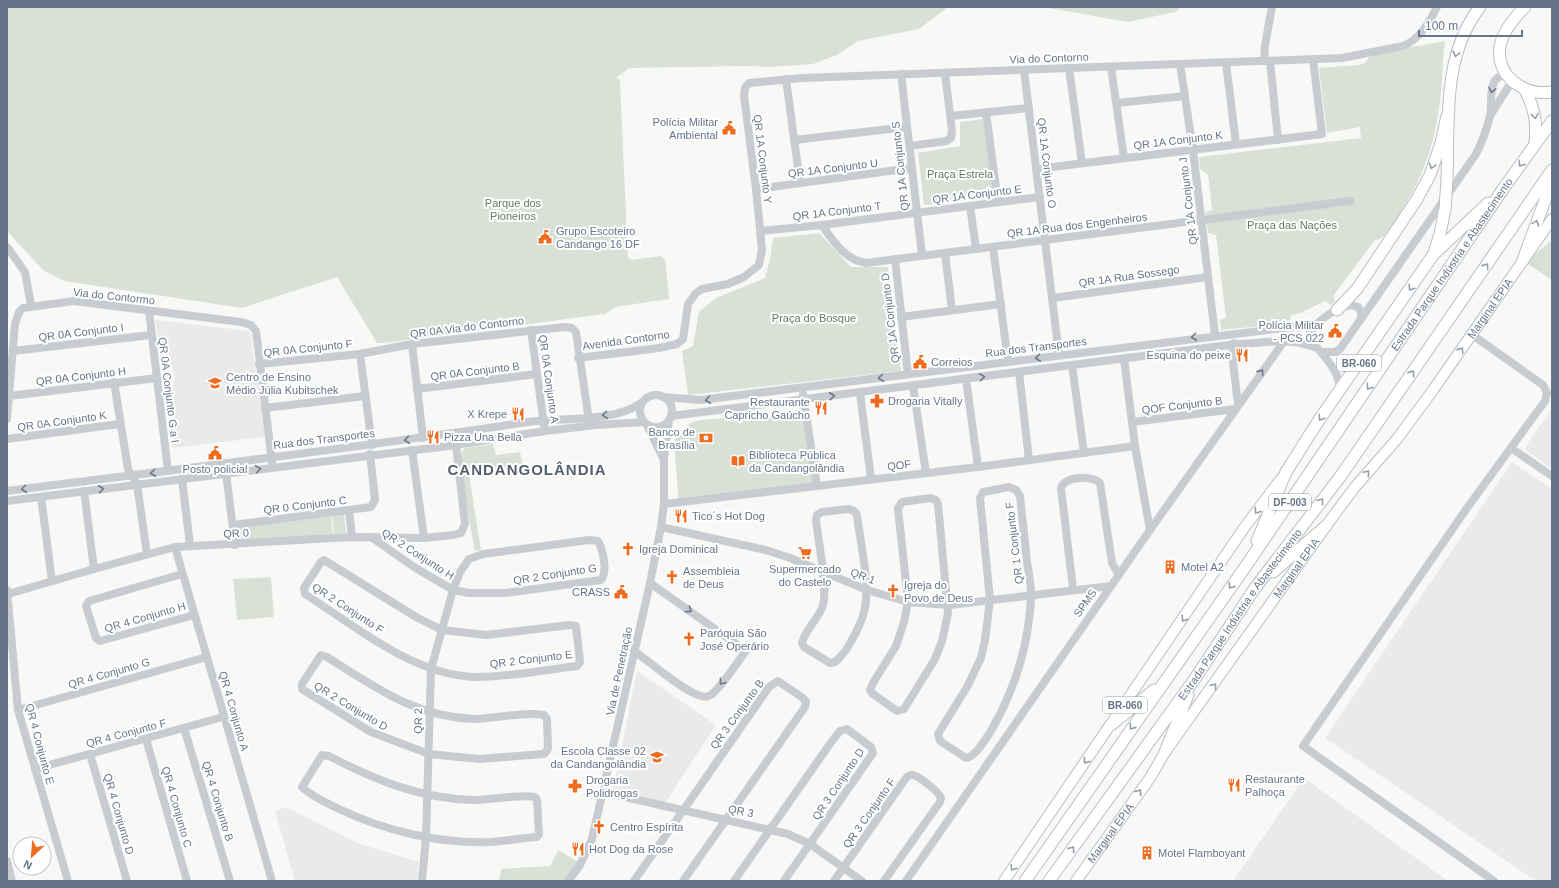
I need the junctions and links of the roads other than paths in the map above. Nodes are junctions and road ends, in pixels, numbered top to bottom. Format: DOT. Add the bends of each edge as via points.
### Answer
graph roads {
  1 [pos="1272,7"];
  2 [pos="1437,7"];
  3 [pos="1480,7"];
  4 [pos="1525,7"];
  5 [pos="1313,59"];
  6 [pos="1267,61"];
  7 [pos="1226,63"];
  8 [pos="1180,64"];
  9 [pos="1111,67"];
  10 [pos="1069,68"];
  11 [pos="1024,70"];
  12 [pos="945,73"];
  13 [pos="901,74"];
  14 [pos="1508,77"];
  15 [pos="786,79"];
  16 [pos="758,81"];
  17 [pos="1525,90"];
  18 [pos="1552,92"];
  19 [pos="1185,96"];
  20 [pos="1116,103"];
  21 [pos="1029,108"];
  22 [pos="986,113"];
  23 [pos="1490,114"];
  24 [pos="951,116"];
  25 [pos="1447,116"];
  26 [pos="1552,121"];
  27 [pos="907,127"];
  28 [pos="794,140"];
  29 [pos="1278,140"];
  30 [pos="1236,144"];
  31 [pos="1535,144"];
  32 [pos="910,146"];
  33 [pos="1193,150"];
  34 [pos="1124,158"];
  35 [pos="1082,163"];
  36 [pos="912,168"];
  37 [pos="1036,168"];
  38 [pos="1552,170"];
  39 [pos="1552,180"];
  40 [pos="800,183"];
  41 [pos="756,189"];
  42 [pos="1503,189"];
  43 [pos="1040,197"];
  44 [pos="1350,201"];
  45 [pos="998,202"];
  46 [pos="970,206"];
  47 [pos="917,213"];
  48 [pos="1552,219"];
  49 [pos="1202,220"];
  50 [pos="822,225"];
  51 [pos="760,231"];
  52 [pos="1046,240"];
  53 [pos="7,247"];
  54 [pos="993,247"];
  55 [pos="976,249"];
  56 [pos="762,250"];
  57 [pos="945,253"];
  58 [pos="922,255"];
  59 [pos="1433,255"];
  60 [pos="894,259"];
  61 [pos="1523,260"];
  62 [pos="1208,277"];
  63 [pos="1378,295"];
  64 [pos="1052,298"];
  65 [pos="1001,304"];
  66 [pos="31,305"];
  67 [pos="1358,307"];
  68 [pos="952,310"];
  69 [pos="1337,310"];
  70 [pos="149,311"];
  71 [pos="901,317"];
  72 [pos="1361,319"];
  73 [pos="1316,324"];
  74 [pos="531,330"];
  75 [pos="1236,334"];
  76 [pos="1471,334"];
  77 [pos="151,335"];
  78 [pos="1215,335"];
  79 [pos="1285,340"];
  80 [pos="412,344"];
  81 [pos="1144,344"];
  82 [pos="1231,345"];
  83 [pos="1317,350"];
  84 [pos="13,351"];
  85 [pos="360,354"];
  86 [pos="1059,355"];
  87 [pos="1146,356"];
  88 [pos="578,358"];
  89 [pos="1124,359"];
  90 [pos="1008,361"];
  91 [pos="259,364"];
  92 [pos="1072,366"];
  93 [pos="949,369"];
  94 [pos="1019,372"];
  95 [pos="537,374"];
  96 [pos="908,374"];
  97 [pos="157,378"];
  98 [pos="966,379"];
  99 [pos="951,381"];
  100 [pos="114,382"];
  101 [pos="913,386"];
  102 [pos="802,388"];
  103 [pos="417,389"];
  104 [pos="1340,390"];
  105 [pos="860,392"];
  106 [pos="9,396"];
  107 [pos="365,396"];
  108 [pos="664,397"];
  109 [pos="804,399"];
  110 [pos="641,403"];
  111 [pos="1236,407"];
  112 [pos="265,408"];
  113 [pos="588,417"];
  114 [pos="670,418"];
  115 [pos="7,419"];
  116 [pos="544,420"];
  117 [pos="1132,422"];
  118 [pos="645,423"];
  119 [pos="120,424"];
  120 [pos="590,426"];
  121 [pos="545,431"];
  122 [pos="435,436"];
  123 [pos="423,438"];
  124 [pos="7,439"];
  125 [pos="372,445"];
  126 [pos="456,445"];
  127 [pos="1135,446"];
  128 [pos="437,447"];
  129 [pos="1511,448"];
  130 [pos="412,450"];
  131 [pos="1084,452"];
  132 [pos="370,454"];
  133 [pos="271,457"];
  134 [pos="664,459"];
  135 [pos="1029,460"];
  136 [pos="272,467"];
  137 [pos="978,467"];
  138 [pos="168,471"];
  139 [pos="1286,472"];
  140 [pos="226,473"];
  141 [pos="926,473"];
  142 [pos="131,475"];
  143 [pos="1552,476"];
  144 [pos="182,479"];
  145 [pos="871,479"];
  146 [pos="137,484"];
  147 [pos="817,486"];
  148 [pos="7,491"];
  149 [pos="84,491"];
  150 [pos="41,496"];
  151 [pos="7,501"];
  152 [pos="664,504"];
  153 [pos="349,511"];
  154 [pos="233,525"];
  155 [pos="1326,526"];
  156 [pos="661,527"];
  157 [pos="1150,530"];
  158 [pos="352,537"];
  159 [pos="371,537"];
  160 [pos="424,538"];
  161 [pos="235,545"];
  162 [pos="190,546"];
  163 [pos="175,547"];
  164 [pos="148,554"];
  165 [pos="1248,563"];
  166 [pos="463,566"];
  167 [pos="94,569"];
  168 [pos="822,571"];
  169 [pos="182,574"];
  170 [pos="1119,575"];
  171 [pos="52,581"];
  172 [pos="650,582"];
  173 [pos="1111,586"];
  174 [pos="1255,588"];
  175 [pos="7,589"];
  176 [pos="1073,589"];
  177 [pos="453,590"];
  178 [pos="867,590"];
  179 [pos="8,594"];
  180 [pos="1031,594"];
  181 [pos="990,600"];
  182 [pos="908,602"];
  183 [pos="949,605"];
  184 [pos="8,608"];
  185 [pos="194,615"];
  186 [pos="442,630"];
  187 [pos="634,651"];
  188 [pos="207,657"];
  189 [pos="431,669"];
  190 [pos="1194,680"];
  191 [pos="1164,682"];
  192 [pos="18,710"];
  193 [pos="429,712"];
  194 [pos="224,717"];
  195 [pos="1111,725"];
  196 [pos="184,728"];
  197 [pos="146,739"];
  198 [pos="1166,752"];
  199 [pos="90,754"];
  200 [pos="429,754"];
  201 [pos="35,769"];
  202 [pos="603,792"];
  203 [pos="428,795"];
  204 [pos="684,810"];
  205 [pos="727,820"];
  206 [pos="770,829"];
  207 [pos="426,837"];
  208 [pos="810,844"];
  209 [pos="7,861"];
  210 [pos="843,868"];
  211 [pos="12,881"];
  212 [pos="68,881"];
  213 [pos="127,881"];
  214 [pos="187,881"];
  215 [pos="230,881"];
  216 [pos="272,881"];
  217 [pos="422,881"];
  218 [pos="568,881"];
  219 [pos="634,881"];
  220 [pos="683,881"];
  221 [pos="734,881"];
  222 [pos="784,881"];
  223 [pos="834,881"];
  224 [pos="862,881"];
  225 [pos="884,881"];
  226 [pos="906,881"];
  227 [pos="1004,881"];
  228 [pos="1025,881"];
  229 [pos="1049,881"];
  230 [pos="1076,881"];
  231 [pos="1494,881"];
  1 -- 6 [label="street" via="1265,45"];
  2 -- 5 [label="street, Via do Contorno" via="1412,43 1342,58"];
  3 -- 25 [label="highway, BR-060, one-way" via="1470,19 1455,55"];
  4 -- 14 [label="highway" via="1503,36 1500,48 1501,62"];
  5 -- 6 [label="street, Via do Contorno"];
  5 -- 29 [label="street, QR 1A Conjunto K" via="1322,134"];
  6 -- 7 [label="street, Via do Contorno"];
  6 -- 29 [label="street"];
  7 -- 8 [label="street, Via do Contorno"];
  7 -- 30 [label="street"];
  8 -- 9 [label="street, Via do Contorno"];
  8 -- 19 [label="street, QR 1A Conjunto J"];
  9 -- 10 [label="street, Via do Contorno"];
  9 -- 20 [label="street"];
  10 -- 11 [label="street, Via do Contorno"];
  10 -- 35 [label="street"];
  11 -- 12 [label="street, Via do Contorno"];
  11 -- 21 [label="street, QR 1A Conjunto O"];
  12 -- 13 [label="street, Via do Contorno"];
  12 -- 24 [label="street"];
  13 -- 15 [label="street, Via do Contorno"];
  13 -- 27 [label="street, QR 1A Conjunto S"];
  14 -- 17 [label="highway"];
  14 -- 23 [label="street" via="1509,86"];
  14 -- 23 [label="street, one-way" via="1500,75 1495,80 1490,97"];
  15 -- 16 [label="street, Via do Contorno"];
  15 -- 28 [label="street"];
  16 -- 41 [label="street, QR 1A Conjunto Y" via="746,84 744,96"];
  17 -- 18 [label="highway" via="1542,94"];
  17 -- 31 [label="highway, one-way" via="1536,118"];
  19 -- 20 [label="street"];
  19 -- 33 [label="street, QR 1A Conjunto J"];
  20 -- 34 [label="street"];
  21 -- 22 [label="street"];
  21 -- 37 [label="street, QR 1A Conjunto O"];
  22 -- 24 [label="street"];
  22 -- 45 [label="street"];
  23 -- 63 [label="street" via="1481,143 1468,166"];
  24 -- 32 [label="street" via="950,140"];
  25 -- 59 [label="highway, BR-060, bridge" via="1445,209"];
  25 -- 69 [label="highway, one-way" via="1430,175 1417,199 1356,289"];
  26 -- 31 [label="highway, Estrada Parque Indústria e Abastecimento / DF-003"];
  27 -- 28 [label="street"];
  27 -- 32 [label="street, QR 1A Conjunto S"];
  28 -- 40 [label="street"];
  29 -- 30 [label="street, QR 1A Conjunto K"];
  30 -- 33 [label="street, QR 1A Conjunto K"];
  31 -- 42 [label="highway, Estrada Parque Indústria e Abastecimento / DF-003, one-way"];
  32 -- 36 [label="street, QR 1A Conjunto S"];
  33 -- 34 [label="street, QR 1A Conjunto K"];
  33 -- 49 [label="street, QR 1A Conjunto J"];
  34 -- 35 [label="street, QR 1A Conjunto K"];
  35 -- 37 [label="street, QR 1A Conjunto K"];
  36 -- 40 [label="street, QR 1A Conjunto U"];
  36 -- 47 [label="street, QR 1A Conjunto S"];
  37 -- 43 [label="street, QR 1A Conjunto O"];
  174 -- 38 [label="highway, Estrada Parque Indústria e Abastecimento / DF-003, one-way" via="1340,477"];
  61 -- 39 [label="highway, one-way"];
  40 -- 41 [label="street, QR 1A Conjunto U"];
  41 -- 51 [label="street, QR 1A Conjunto Y"];
  42 -- 59 [label="highway"];
  42 -- 165 [label="highway, Estrada Parque Indústria e Abastecimento / DF-003, one-way"];
  43 -- 45 [label="street, QR 1A Conjunto E"];
  43 -- 52 [label="street, QR 1A Conjunto O"];
  44 -- 49 [label="street, QR 1A Rua dos Engenheiros"];
  45 -- 46 [label="street, QR 1A Conjunto E"];
  46 -- 47 [label="street, QR 1A Conjunto E"];
  46 -- 55 [label="street"];
  47 -- 50 [label="street, QR 1A Conjunto T"];
  47 -- 58 [label="street, QR 1A Conjunto S"];
  48 -- 61 [label="main road, Marginal EPIA"];
  49 -- 52 [label="street, QR 1A Rua dos Engenheiros"];
  49 -- 62 [label="street, QR 1A Conjunto J"];
  50 -- 51 [label="street, QR 1A Conjunto T"];
  50 -- 60 [label="street, QR 1A Rua dos Engenheiros" via="845,254 853,259 866,263"];
  51 -- 56 [label="street, QR 1A Conjunto Y"];
  52 -- 54 [label="street, QR 1A Rua dos Engenheiros"];
  52 -- 64 [label="street, QR 1A Conjunto O"];
  53 -- 66 [label="street" via="25,272"];
  54 -- 55 [label="street, QR 1A Rua dos Engenheiros"];
  54 -- 65 [label="street"];
  55 -- 57 [label="street, QR 1A Rua dos Engenheiros"];
  56 -- 88 [label="street, Avenida Contorno" via="761,260 756,269 728,284 702,289 691,299 686,312 683,338 677,344"];
  57 -- 58 [label="street, QR 1A Rua dos Engenheiros"];
  57 -- 68 [label="street"];
  58 -- 60 [label="street, QR 1A Rua dos Engenheiros"];
  59 -- 104 [label="highway, BR-060, one-way"];
  60 -- 71 [label="street, QR 1A Conjunto D"];
  61 -- 76 [label="main road, Marginal EPIA"];
  62 -- 64 [label="street, QR 1A Rua Sossego"];
  62 -- 78 [label="street, QR 1A Conjunto J"];
  63 -- 67 [label="street"];
  63 -- 72 [label="street"];
  64 -- 86 [label="street, QR 1A Conjunto O"];
  65 -- 68 [label="street"];
  65 -- 90 [label="street"];
  66 -- 70 [label="street, Via do Contormo" via="74,301"];
  66 -- 84 [label="street" via="18,312"];
  67 -- 69 [label="street" via="1351,305"];
  67 -- 72 [label="street" via="1362,312"];
  68 -- 71 [label="street"];
  69 -- 73 [label="street"];
  70 -- 77 [label="street, QR 0A Conjunto G a I"];
  70 -- 91 [label="street, Via do Contormo" via="247,323 256,331"];
  71 -- 96 [label="street, QR 1A Conjunto D"];
  72 -- 83 [label="street" via="1340,349 1335,352"];
  73 -- 75 [label="street, Rua dos Transportes"];
  73 -- 83 [label="street" via="1310,332 1310,338"];
  74 -- 80 [label="street, QR 0A Via do Contorno"];
  74 -- 88 [label="street, QR 0A Via do Contorno" via="572,328 576,332"];
  74 -- 95 [label="street, QR 0A Conjunto A"];
  75 -- 78 [label="street, Rua dos Transportes"];
  75 -- 82 [label="street" via="1237,341"];
  76 -- 129 [label="street" via="1546,389 1545,401"];
  155 -- 76 [label="main road, Marginal EPIA, one-way" via="1355,487 1397,439"];
  77 -- 84 [label="street, QR 0A Conjunto I"];
  77 -- 97 [label="street, QR 0A Conjunto G a I"];
  78 -- 81 [label="street, Rua dos Transportes, one-way"];
  79 -- 82 [label="street, Rua dos Transportes"];
  79 -- 83 [label="street, Rua dos Transportes" via="1300,342"];
  111 -- 79 [label="street, SPMS, one-way"];
  80 -- 85 [label="street, QR 0A Via do Contorno"];
  80 -- 103 [label="street"];
  81 -- 86 [label="street, Rua dos Transportes"];
  81 -- 87 [label="street"];
  82 -- 87 [label="street, Rua dos Transportes"];
  82 -- 111 [label="street"];
  83 -- 104 [label="street, Rua dos Transportes" via="1335,369 1340,378"];
  84 -- 106 [label="street"];
  85 -- 91 [label="street, QR 0A Conjunto F"];
  85 -- 107 [label="street"];
  86 -- 90 [label="street, Rua dos Transportes, one-way"];
  87 -- 89 [label="street, Rua dos Transportes"];
  88 -- 113 [label="street"];
  89 -- 92 [label="street, Rua dos Transportes"];
  89 -- 117 [label="street"];
  90 -- 93 [label="street, Rua dos Transportes"];
  91 -- 112 [label="street, Via do Contormo"];
  92 -- 94 [label="street, Rua dos Transportes"];
  92 -- 131 [label="street"];
  93 -- 96 [label="street, Rua dos Transportes"];
  93 -- 99 [label="street"];
  98 -- 94 [label="street, Rua dos Transportes, one-way"];
  94 -- 135 [label="street"];
  95 -- 103 [label="street, QR 0A Conjunto B"];
  95 -- 116 [label="street, QR 0A Conjunto A"];
  96 -- 102 [label="street, Rua dos Transportes, one-way"];
  97 -- 100 [label="street, QR 0A Conjunto H"];
  97 -- 138 [label="street, QR 0A Conjunto G a I"];
  98 -- 99 [label="street, Rua dos Transportes"];
  98 -- 137 [label="street"];
  99 -- 101 [label="street, Rua dos Transportes"];
  100 -- 106 [label="street, QR 0A Conjunto H"];
  100 -- 119 [label="street"];
  101 -- 105 [label="street, Rua dos Transportes"];
  101 -- 141 [label="street"];
  102 -- 108 [label="street, Rua dos Transportes, one-way" via="700,400"];
  102 -- 109 [label="street"];
  103 -- 123 [label="street"];
  104 -- 139 [label="highway, BR-060, one-way"];
  109 -- 105 [label="street, Rua dos Transportes, one-way"];
  105 -- 145 [label="street"];
  106 -- 115 [label="street"];
  107 -- 112 [label="street"];
  107 -- 125 [label="street"];
  108 -- 110 [label="street" via="651,396"];
  108 -- 114 [label="street" via="672,409"];
  109 -- 114 [label="street, Rua dos Transportes"];
  109 -- 147 [label="street"];
  110 -- 113 [label="street, Rua dos Transportes, one-way" via="622,412"];
  110 -- 118 [label="street" via="640,413"];
  111 -- 117 [label="street, QOF Conjunto B"];
  111 -- 157 [label="street, SPMS"];
  112 -- 133 [label="street, Via do Contormo"];
  113 -- 116 [label="street, Rua dos Transportes"];
  113 -- 120 [label="street"];
  114 -- 118 [label="street" via="659,427"];
  114 -- 134 [label="street, Via de Penetração"];
  116 -- 121 [label="street, QR 0A Conjunto A"];
  116 -- 122 [label="street, Rua dos Transportes"];
  117 -- 127 [label="street"];
  118 -- 120 [label="street, Rua dos Transportes"];
  118 -- 134 [label="street, Via de Penetração"];
  119 -- 124 [label="street, QR 0A Conjunto K"];
  119 -- 142 [label="street"];
  120 -- 121 [label="street, Rua dos Transportes"];
  121 -- 126 [label="street, Rua dos Transportes"];
  122 -- 123 [label="street, Rua dos Transportes"];
  122 -- 128 [label="street"];
  123 -- 125 [label="street, Rua dos Transportes, one-way"];
  125 -- 133 [label="street, Rua dos Transportes"];
  126 -- 128 [label="street, Rua dos Transportes"];
  126 -- 160 [label="street, QR 0" via="465,524 461,533"];
  127 -- 131 [label="street, QOF"];
  127 -- 157 [label="street"];
  128 -- 130 [label="street, Rua dos Transportes"];
  129 -- 143 [label="street"];
  129 -- 231 [label="street" via="1303,746"];
  130 -- 132 [label="street, Rua dos Transportes"];
  130 -- 160 [label="street"];
  131 -- 135 [label="street, QOF"];
  132 -- 136 [label="street, Rua dos Transportes"];
  132 -- 153 [label="street, QR 0 Conjunto C" via="375,500 371,507"];
  133 -- 136 [label="street, Via do Contormo"];
  133 -- 138 [label="street, Rua dos Transportes"];
  134 -- 152 [label="street, Via de Penetração"];
  135 -- 137 [label="street, QOF"];
  140 -- 136 [label="street, Rua dos Transportes, one-way"];
  137 -- 141 [label="street, QOF"];
  138 -- 142 [label="street, Rua dos Transportes, one-way"];
  139 -- 165 [label="highway"];
  139 -- 195 [label="main road, BR-060, one-way" via="1244,528"];
  140 -- 144 [label="street, Rua dos Transportes"];
  140 -- 154 [label="street"];
  141 -- 145 [label="street, QOF"];
  142 -- 146 [label="street"];
  142 -- 148 [label="street, Rua dos Transportes, one-way"];
  144 -- 146 [label="street, Rua dos Transportes"];
  144 -- 162 [label="street"];
  145 -- 147 [label="street, QOF"];
  149 -- 146 [label="street, Rua dos Transportes, one-way"];
  146 -- 164 [label="street"];
  147 -- 152 [label="street, QOF"];
  149 -- 150 [label="street, Rua dos Transportes"];
  149 -- 167 [label="street"];
  150 -- 151 [label="street, Rua dos Transportes"];
  150 -- 171 [label="street"];
  152 -- 156 [label="street, Via de Penetração"];
  153 -- 154 [label="street, QR 0 Conjunto C"];
  153 -- 158 [label="street"];
  154 -- 161 [label="street"];
  155 -- 174 [label="highway"];
  198 -- 155 [label="main road, Marginal EPIA, one-way"];
  156 -- 168 [label="street, QR 1" via="766,550"];
  156 -- 172 [label="street, Via de Penetração"];
  157 -- 170 [label="street, SPMS"];
  158 -- 159 [label="street, QR 0"];
  158 -- 161 [label="street, QR 0"];
  159 -- 160 [label="street, QR 0"];
  159 -- 177 [label="street, QR 2 Conjunto H"];
  161 -- 162 [label="street, QR 0"];
  162 -- 163 [label="street, QR 0"];
  163 -- 164 [label="street, QR 0"];
  163 -- 169 [label="street, QR 4 Conjunto A"];
  164 -- 167 [label="street, QR 0"];
  165 -- 191 [label="highway, Estrada Parque Indústria e Abastecimento / DF-003, one-way"];
  166 -- 177 [label="street, QR 2"];
  166 -- 177 [label="street, QR 2 Conjunto G" via="469,559 483,554 593,540 598,541 600,545 604,571 603,578 598,580 505,593 476,594"];
  167 -- 171 [label="street, QR 0"];
  168 -- 178 [label="street, QR 1"];
  168 -- 178 [label="street" via="816,517 822,512 851,510 857,515"];
  168 -- 178 [label="street" via="822,610 802,643 827,662 836,662 852,640 864,615"];
  169 -- 185 [label="street, QR 4 Conjunto A"];
  169 -- 185 [label="street, QR 4 Conjunto H" via="89,601 86,606 96,638 100,642"];
  170 -- 173 [label="street, SPMS"];
  170 -- 176 [label="street" via="1112,563 1100,483 1090,478 1067,480 1061,488"];
  171 -- 179 [label="street, QR 0"];
  172 -- 187 [label="street, Via de Penetração"];
  172 -- 187 [label="street, one-way" via="746,651 715,691 704,697 697,696 679,685"];
  173 -- 176 [label="street, QR 1"];
  173 -- 226 [label="street, SPMS"];
  174 -- 190 [label="highway, Estrada Parque Indústria e Abastecimento / DF-003"];
  175 -- 179 [label="street"];
  176 -- 180 [label="street, QR 1"];
  177 -- 186 [label="street, QR 2"];
  178 -- 182 [label="street, QR 1"];
  179 -- 184 [label="street"];
  180 -- 181 [label="street, QR 1"];
  180 -- 181 [label="street, QR 1 Conjunto F" via="1020,496 1016,490 1009,487 986,490 981,495 980,502"];
  180 -- 181 [label="street" via="1027,640 1011,692 990,732 971,756 966,758 940,741 938,734 960,701 981,658"];
  181 -- 183 [label="street, QR 1"];
  182 -- 183 [label="street, QR 1"];
  182 -- 183 [label="street" via="898,508 902,502 930,498 938,504"];
  182 -- 183 [label="street" via="896,646 870,687 873,694 897,711 904,709 935,659 942,641"];
  184 -- 192 [label="street, QR 4 Conjunto E"];
  185 -- 188 [label="street, QR 4 Conjunto A"];
  186 -- 189 [label="street, QR 2"];
  186 -- 189 [label="street, QR 2 Conjunto E" via="486,635 573,625 577,628 580,662 577,666 483,676 457,675"];
  186 -- 189 [label="street, QR 2 Conjunto F" via="399,607 326,560 320,562 303,590 305,594 378,641"];
  187 -- 202 [label="street, Via de Penetração"];
  188 -- 192 [label="street, QR 4 Conjunto G"];
  188 -- 194 [label="street, QR 4 Conjunto A"];
  189 -- 193 [label="street, QR 2"];
  190 -- 198 [label="highway"];
  229 -- 190 [label="highway, Estrada Parque Indústria e Abastecimento / DF-003, one-way"];
  191 -- 195 [label="highway"];
  191 -- 228 [label="highway, Estrada Parque Indústria e Abastecimento / DF-003, one-way"];
  192 -- 201 [label="street, QR 4 Conjunto E"];
  193 -- 200 [label="street, QR 2"];
  193 -- 200 [label="street" via="478,719 544,715 547,719 548,749 544,754 479,759"];
  193 -- 200 [label="street, QR 2 Conjunto D" via="387,695 324,656 318,658 301,685 304,691 365,729 382,738"];
  194 -- 196 [label="street, QR 4 Conjunto F"];
  194 -- 216 [label="street, QR 4 Conjunto A"];
  195 -- 227 [label="main road, BR-060, one-way"];
  196 -- 197 [label="street, QR 4 Conjunto F"];
  196 -- 215 [label="street, QR 4 Conjunto B"];
  197 -- 199 [label="street, QR 4 Conjunto F"];
  197 -- 214 [label="street, QR 4 Conjunto C"];
  230 -- 198 [label="main road, Marginal EPIA, one-way"];
  199 -- 201 [label="street, QR 4 Conjunto F"];
  199 -- 213 [label="street, QR 4 Conjunto D"];
  200 -- 203 [label="street, QR 2"];
  201 -- 212 [label="street, QR 4 Conjunto E"];
  202 -- 204 [label="street, QR 3"];
  202 -- 218 [label="street, Via de Penetração" via="586,855"];
  203 -- 207 [label="street, QR 2"];
  203 -- 207 [label="street" via="472,800 535,797 540,831 537,836 490,842"];
  203 -- 207 [label="street" via="383,782 325,755 319,757 302,785 311,794 346,812 383,826"];
  204 -- 205 [label="street, QR 3"];
  204 -- 205 [label="street, QR 3 Conjunto B" via="769,687 778,681 803,698 806,702 805,707"];
  204 -- 219 [label="street"];
  205 -- 206 [label="street, QR 3"];
  205 -- 220 [label="street"];
  206 -- 208 [label="street, QR 3"];
  206 -- 208 [label="street, QR 3 Conjunto D" via="832,741 840,731 847,729 871,747 873,753"];
  206 -- 221 [label="street"];
  207 -- 217 [label="street, QR 2"];
  208 -- 210 [label="street, QR 3"];
  208 -- 222 [label="street"];
  209 -- 211 [label="street"];
  210 -- 223 [label="street, QR 3 Conjunto F"];
  210 -- 224 [label="street, QR 3"];
  210 -- 225 [label="street, QR 3 Conjunto F" via="906,778 915,775 939,793 940,802"];
}
